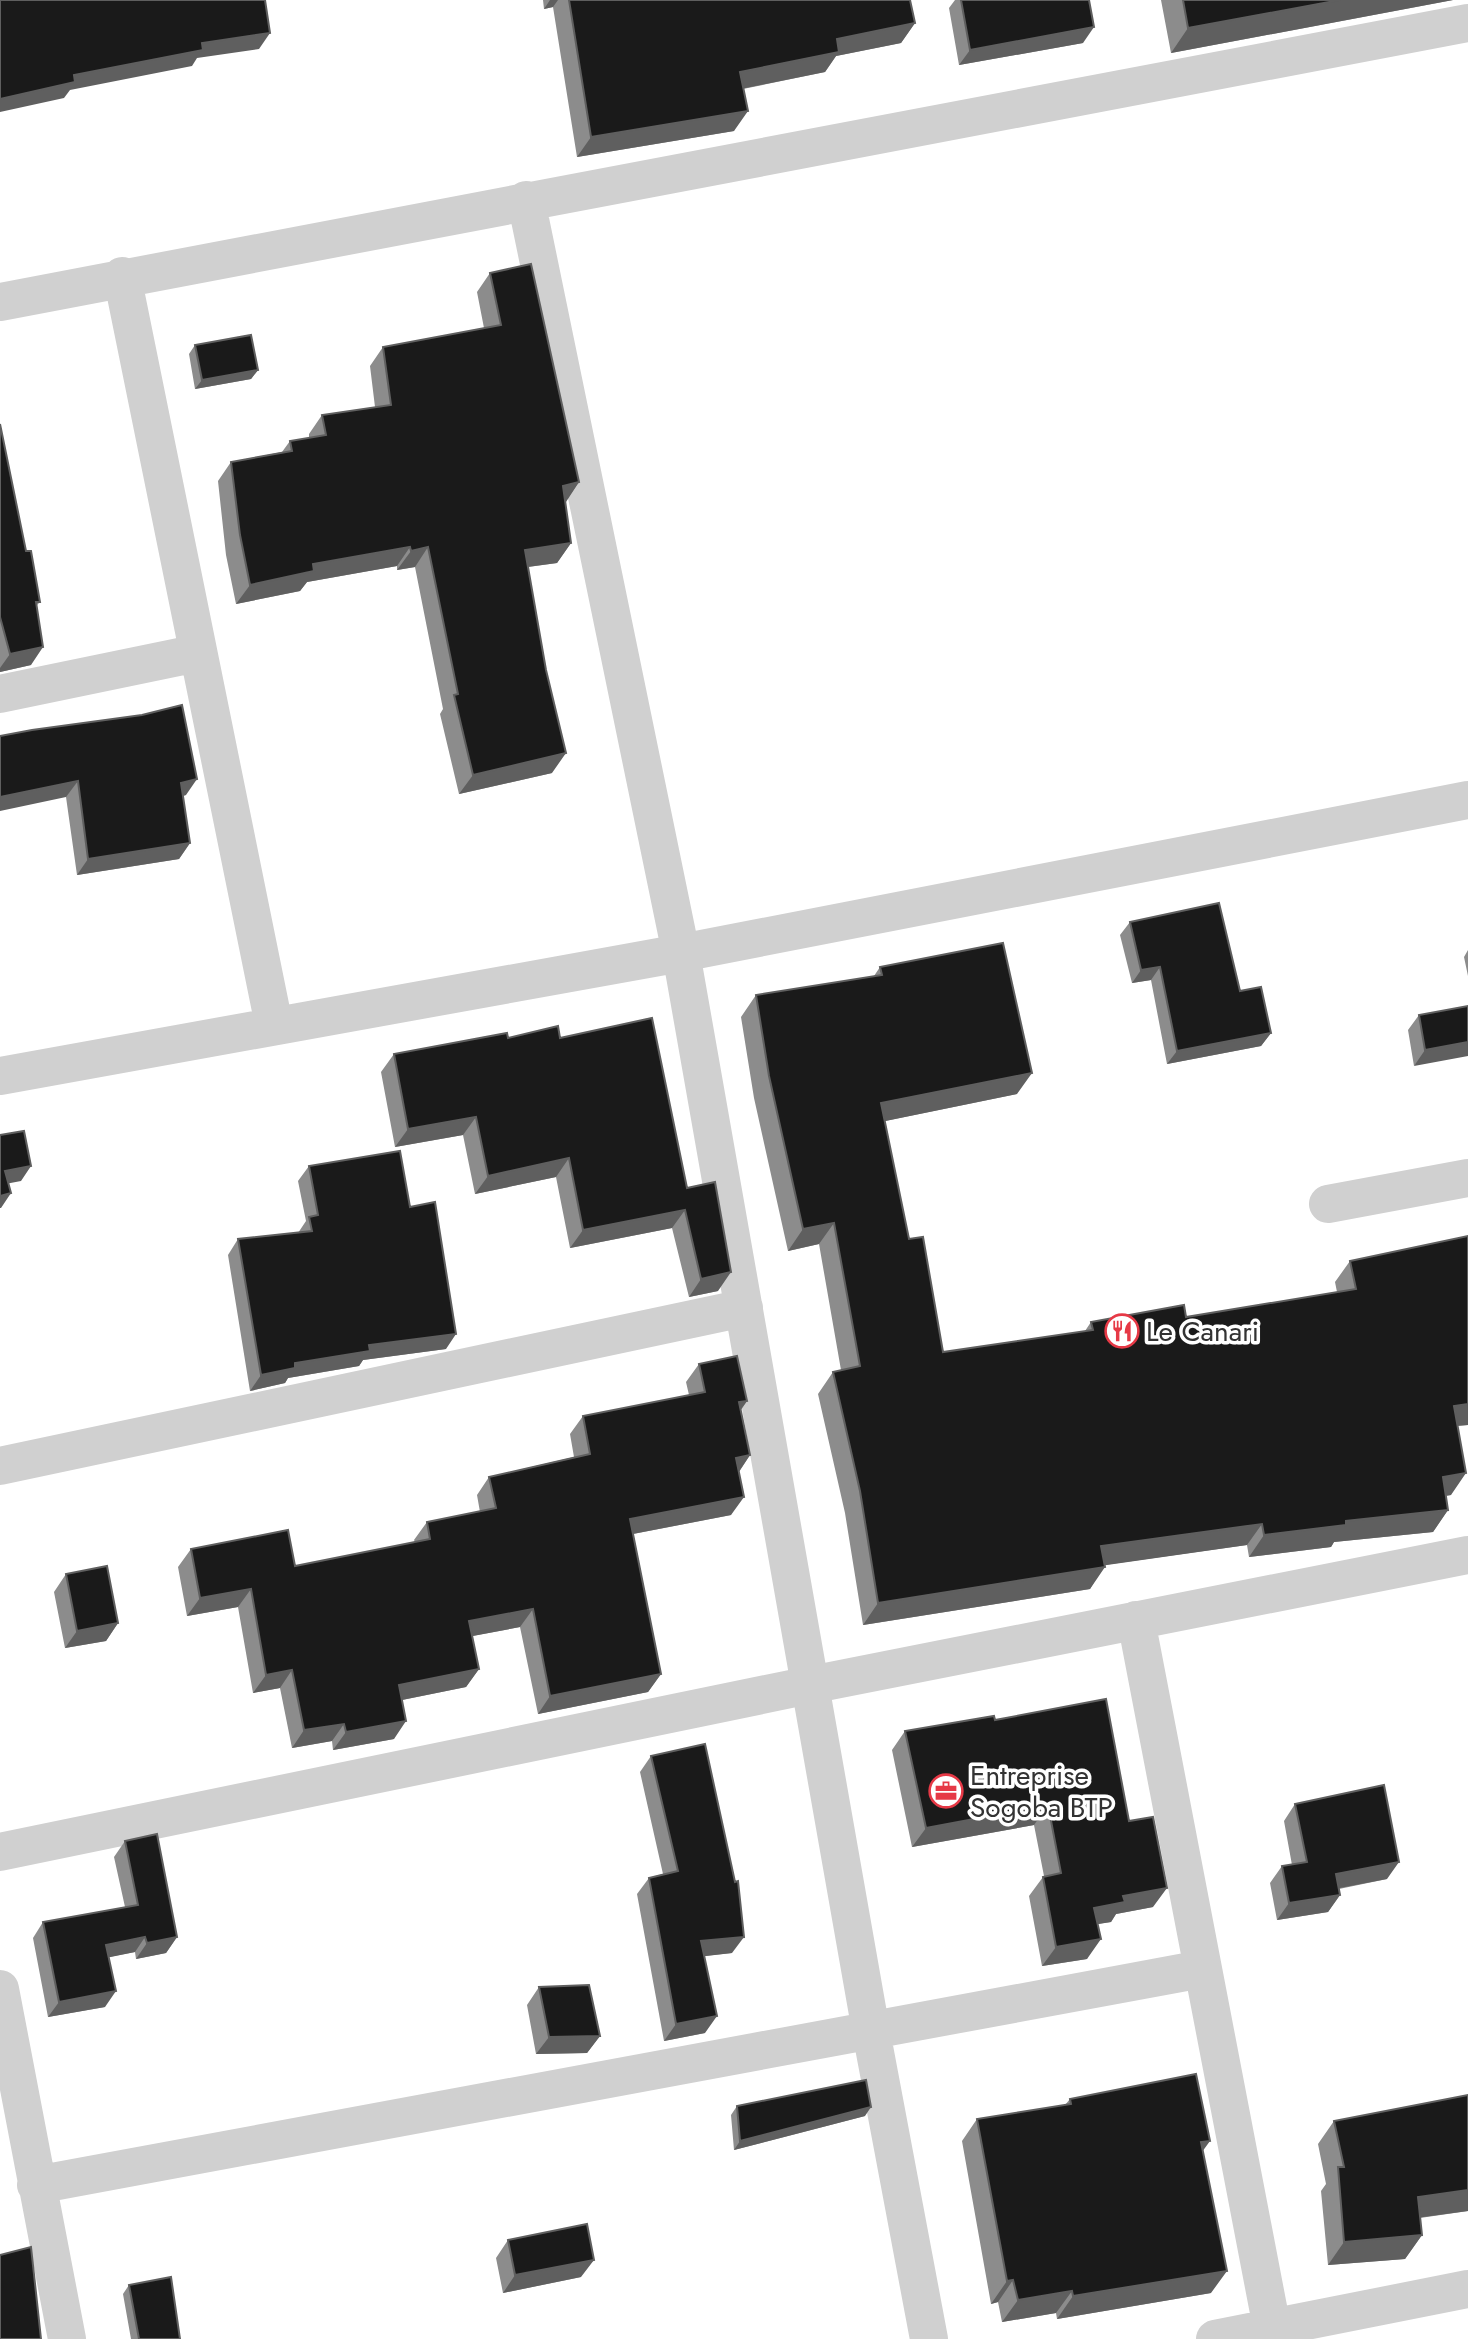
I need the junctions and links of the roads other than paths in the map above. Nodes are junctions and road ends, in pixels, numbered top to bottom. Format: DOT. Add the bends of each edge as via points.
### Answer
graph roads {
  1 [pos="1468,23"];
  2 [pos="526,200"];
  3 [pos="122,276"];
  4 [pos="0,302"];
  5 [pos="198,653"];
  6 [pos="0,694"];
  7 [pos="1468,800"];
  8 [pos="681,953"];
  9 [pos="274,1025"];
  10 [pos="0,1076"];
  11 [pos="1468,1178"];
  12 [pos="1328,1203"];
  13 [pos="744,1308"];
  14 [pos="0,1466"];
  15 [pos="1468,1555"];
  16 [pos="1136,1620"];
  17 [pos="810,1685"];
  18 [pos="0,1852"];
  19 [pos="1202,1969"];
  20 [pos="0,1989"];
  21 [pos="871,2031"];
  22 [pos="36,2185"];
  23 [pos="1468,2289"];
  24 [pos="1272,2328"];
  25 [pos="67,2339"];
  26 [pos="929,2339"];
  27 [pos="1215,2339"];
  1 -- 2 [label="street"];
  2 -- 3 [label="street"];
  2 -- 8 [label="street"];
  3 -- 4 [label="street"];
  3 -- 5 [label="street"];
  5 -- 6 [label="street"];
  5 -- 9 [label="street"];
  7 -- 8 [label="street"];
  8 -- 9 [label="street"];
  8 -- 13 [label="street"];
  9 -- 10 [label="street"];
  11 -- 12 [label="street"];
  13 -- 14 [label="street"];
  13 -- 17 [label="street"];
  15 -- 16 [label="street"];
  16 -- 17 [label="street"];
  16 -- 19 [label="street"];
  17 -- 18 [label="street"];
  17 -- 21 [label="street"];
  19 -- 21 [label="street"];
  19 -- 24 [label="street"];
  20 -- 22 [label="street"];
  21 -- 22 [label="street"];
  21 -- 26 [label="street"];
  22 -- 25 [label="street"];
  23 -- 24 [label="street"];
  24 -- 27 [label="street"];
}
